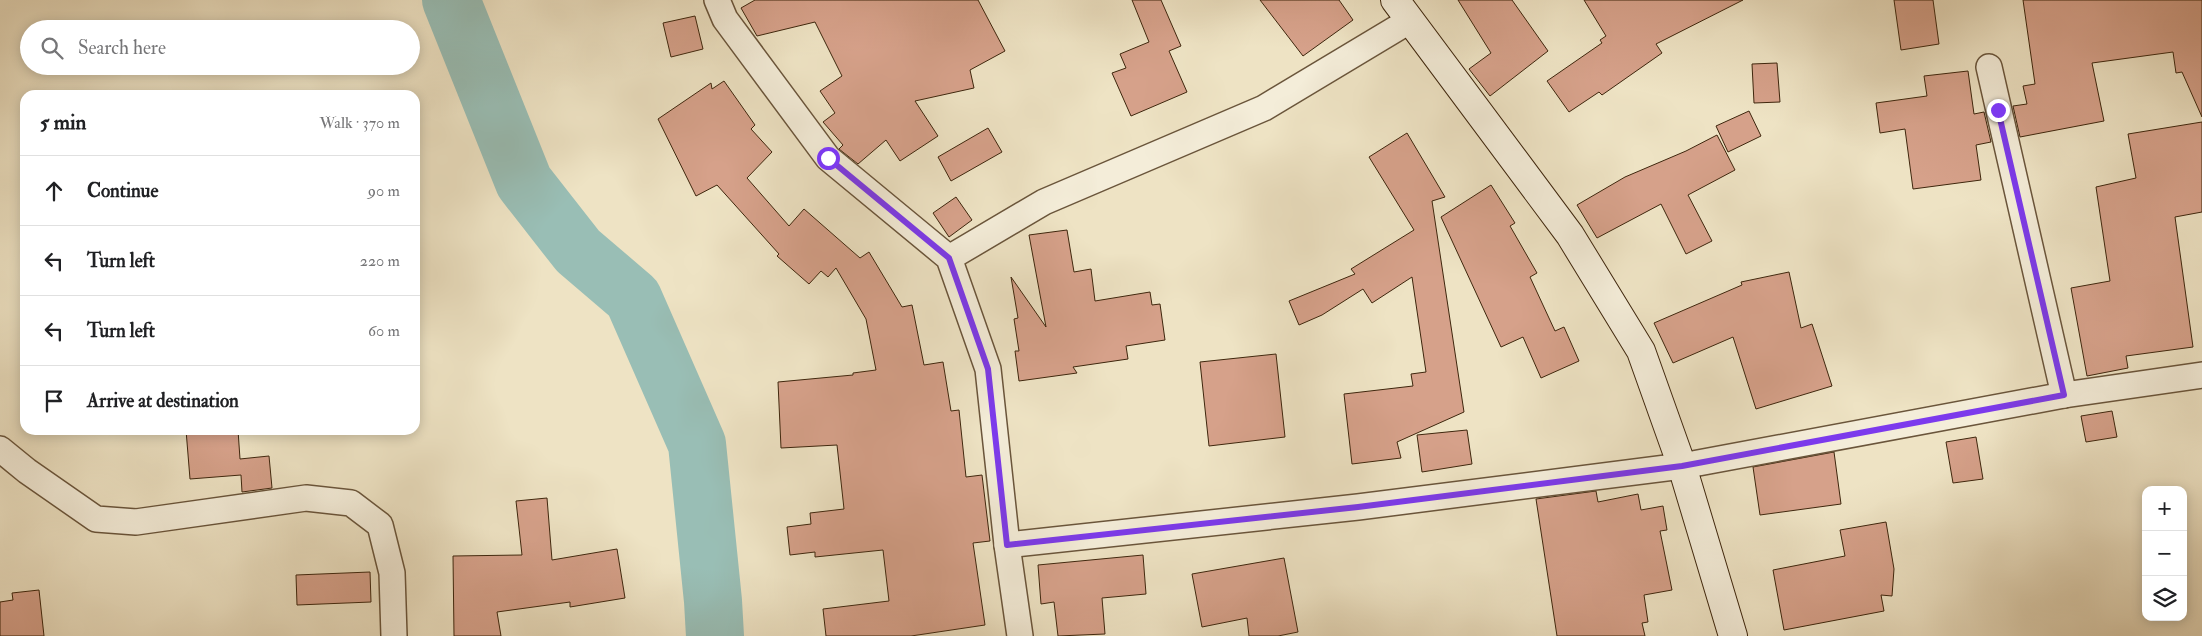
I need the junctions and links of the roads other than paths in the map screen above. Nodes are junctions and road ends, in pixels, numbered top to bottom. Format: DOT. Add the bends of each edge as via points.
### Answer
graph roads {
  1 [pos="717,0"];
  2 [pos="1402,10"];
  3 [pos="1989,67"];
  4 [pos="949,258"];
  5 [pos="2202,375"];
  6 [pos="2064,395"];
  7 [pos="0,449"];
  8 [pos="1682,466"];
  9 [pos="1007,545"];
  10 [pos="394,636"];
  11 [pos="1020,636"];
  12 [pos="1733,636"];
  1 -- 4 [label="street" via="725,19 828,158"];
  2 -- 4 [label="street" via="1264,108 1044,202"];
  2 -- 8 [label="main road" via="1570,235 1636,342"];
  3 -- 6 [label="street"];
  4 -- 9 [label="street" via="988,369"];
  5 -- 6 [label="street"];
  6 -- 8 [label="street"];
  7 -- 10 [label="street" via="96,519 136,522 306,498 351,502 380,525 392,573"];
  8 -- 9 [label="street" via="1358,507"];
  8 -- 12 [label="main road"];
  9 -- 11 [label="street"];
}
